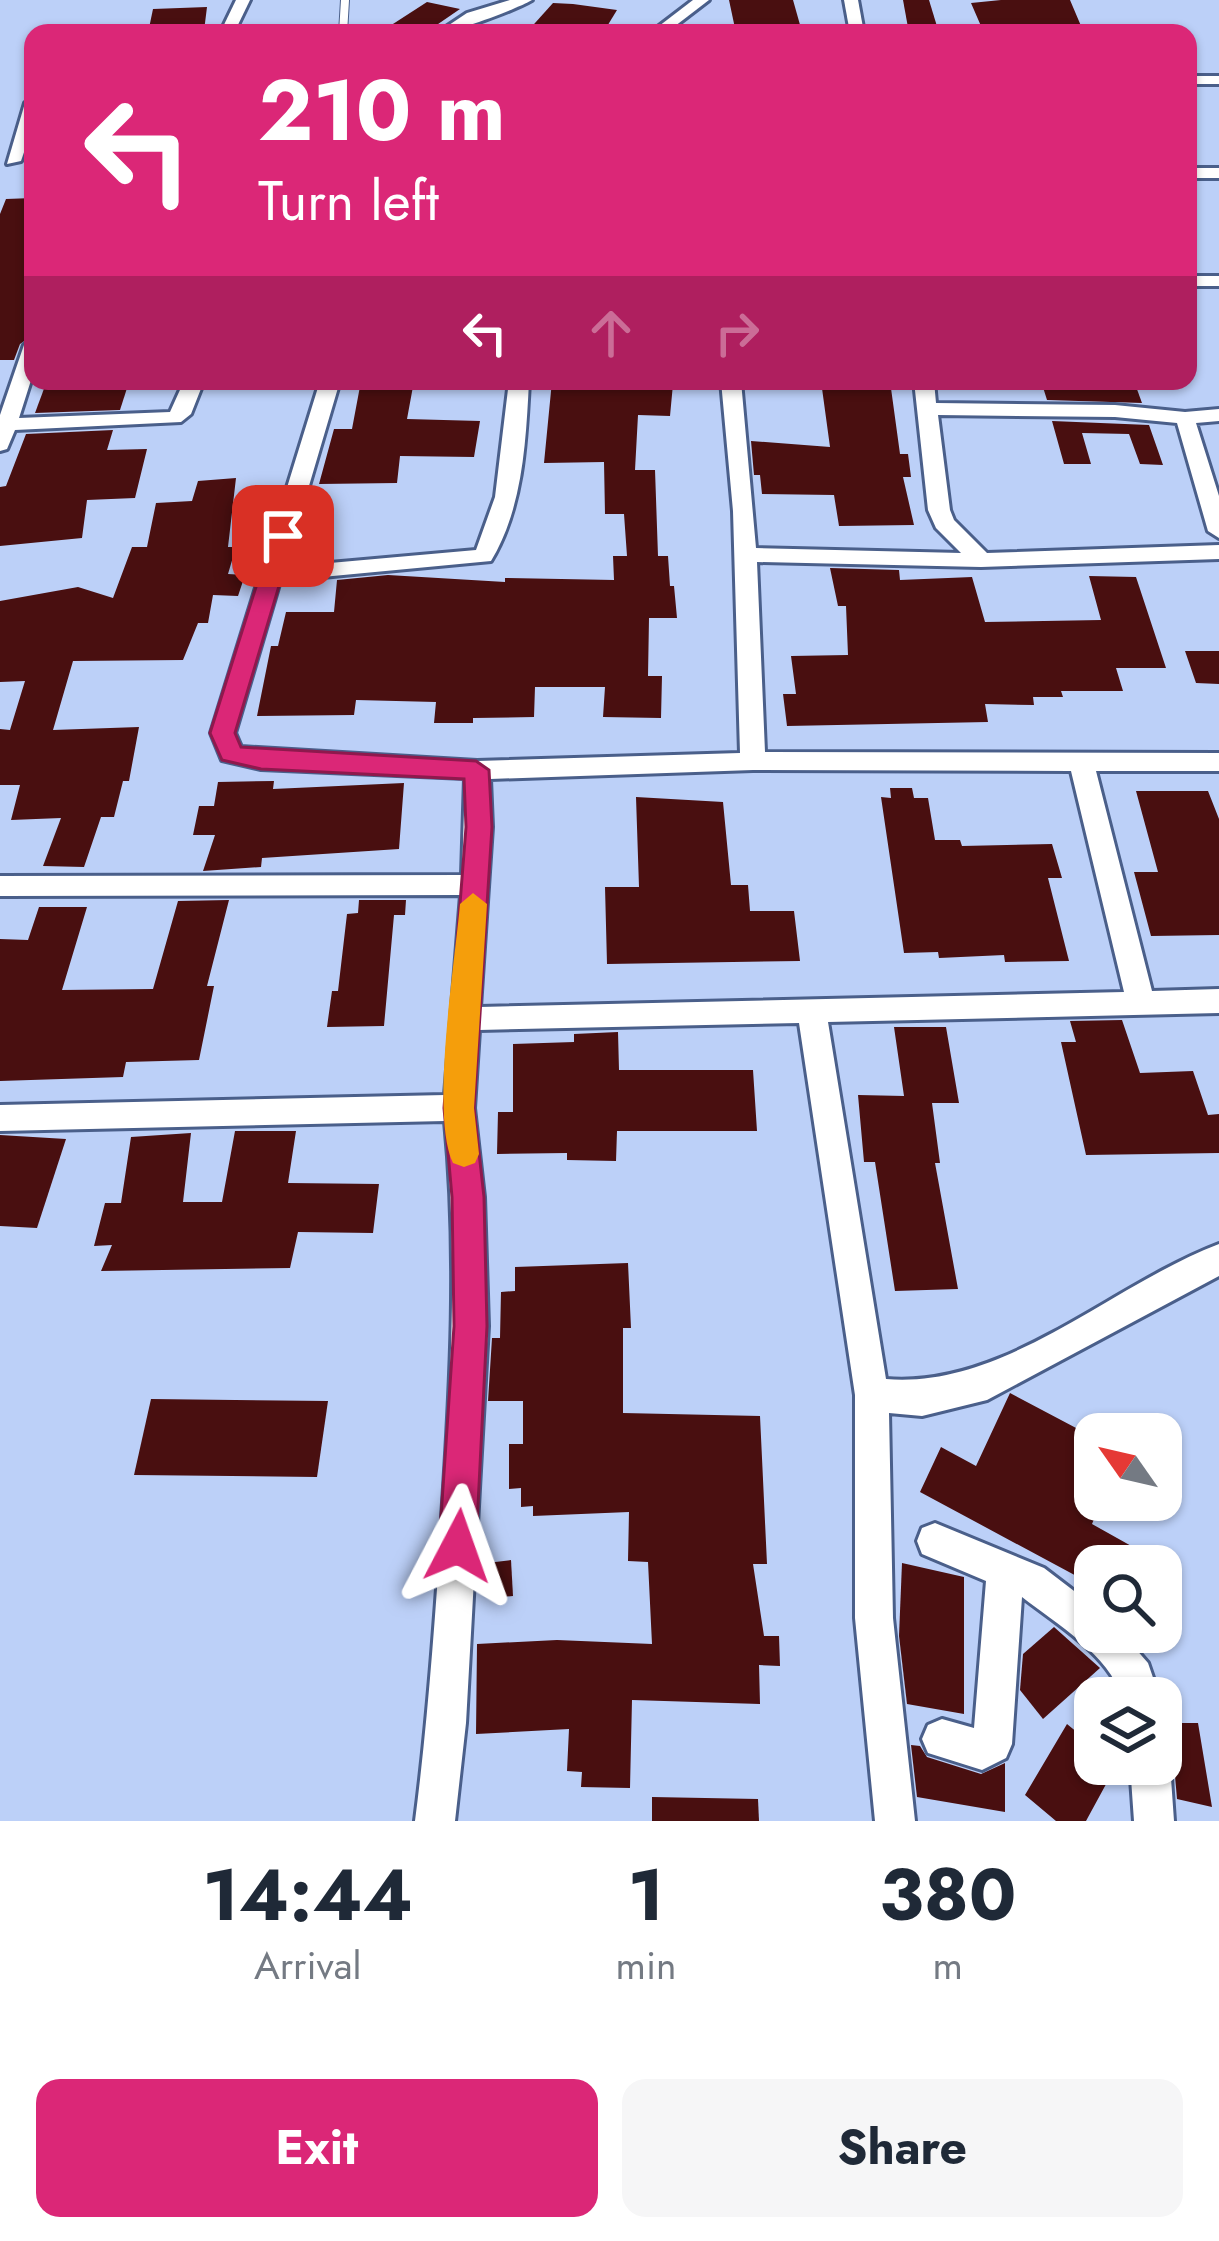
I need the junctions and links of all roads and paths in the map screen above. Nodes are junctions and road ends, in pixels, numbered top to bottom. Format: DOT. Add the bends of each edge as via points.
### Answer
graph roads {
  1 [pos="525,0"];
  2 [pos="702,0"];
  3 [pos="459,24"];
  4 [pos="669,24"];
  5 [pos="24,122"];
  6 [pos="6,160"];
  7 [pos="24,369"];
  8 [pos="190,390"];
  9 [pos="327,390"];
  10 [pos="519,390"];
  11 [pos="732,390"];
  12 [pos="925,390"];
  13 [pos="928,409"];
  14 [pos="1219,415"];
  15 [pos="1185,418"];
  16 [pos="4,424"];
  17 [pos="0,445"];
  18 [pos="944,523"];
  19 [pos="1219,531"];
  20 [pos="1219,552"];
  21 [pos="746,555"];
  22 [pos="926,559"];
  23 [pos="981,560"];
  24 [pos="271,575"];
  25 [pos="753,761"];
  26 [pos="1081,762"];
  27 [pos="1219,762"];
  28 [pos="476,770"];
  29 [pos="474,885"];
  30 [pos="0,886"];
  31 [pos="1219,1001"];
  32 [pos="1142,1003"];
  33 [pos="812,1014"];
  34 [pos="468,1019"];
  35 [pos="459,1108"];
  36 [pos="0,1118"];
  37 [pos="1219,1258"];
  38 [pos="872,1395"];
  39 [pos="935,1541"];
  40 [pos="1005,1571"];
  41 [pos="1074,1614"];
  42 [pos="1115,1653"];
  43 [pos="1135,1677"];
  44 [pos="942,1739"];
  45 [pos="1151,1785"];
  46 [pos="435,1821"];
  47 [pos="896,1821"];
  48 [pos="1154,1821"];
  1 -- 3 [label="street"];
  2 -- 4 [label="street"];
  5 -- 6 [label="street"];
  7 -- 16 [label="street"];
  8 -- 16 [label="street" via="174,418"];
  9 -- 24 [label="street"];
  10 -- 24 [label="street" via="507,480 483,556"];
  11 -- 21 [label="street"];
  12 -- 13 [label="street"];
  13 -- 15 [label="street"];
  13 -- 18 [label="street"];
  14 -- 15 [label="street"];
  15 -- 19 [label="street"];
  16 -- 17 [label="street"];
  18 -- 22 [label="street"];
  18 -- 23 [label="street"];
  20 -- 23 [label="street"];
  21 -- 22 [label="street"];
  21 -- 25 [label="street"];
  22 -- 23 [label="street"];
  24 -- 28 [label="street" via="223,733 231,754"];
  25 -- 26 [label="street"];
  25 -- 28 [label="street"];
  26 -- 27 [label="street"];
  26 -- 32 [label="street"];
  28 -- 29 [label="street"];
  29 -- 30 [label="street"];
  29 -- 34 [label="street"];
  31 -- 32 [label="street"];
  32 -- 33 [label="street"];
  33 -- 34 [label="street"];
  33 -- 38 [label="street"];
  34 -- 35 [label="street"];
  35 -- 36 [label="street"];
  35 -- 46 [label="street" via="471,1326"];
  37 -- 38 [label="street" via="975,1388 922,1399"];
  38 -- 47 [label="street" via="874,1618"];
  39 -- 40 [label="street"];
  40 -- 41 [label="street"];
  40 -- 44 [label="street" via="992,1744 982,1750"];
  42 -- 43 [label="street"];
  45 -- 48 [label="street"];
}
